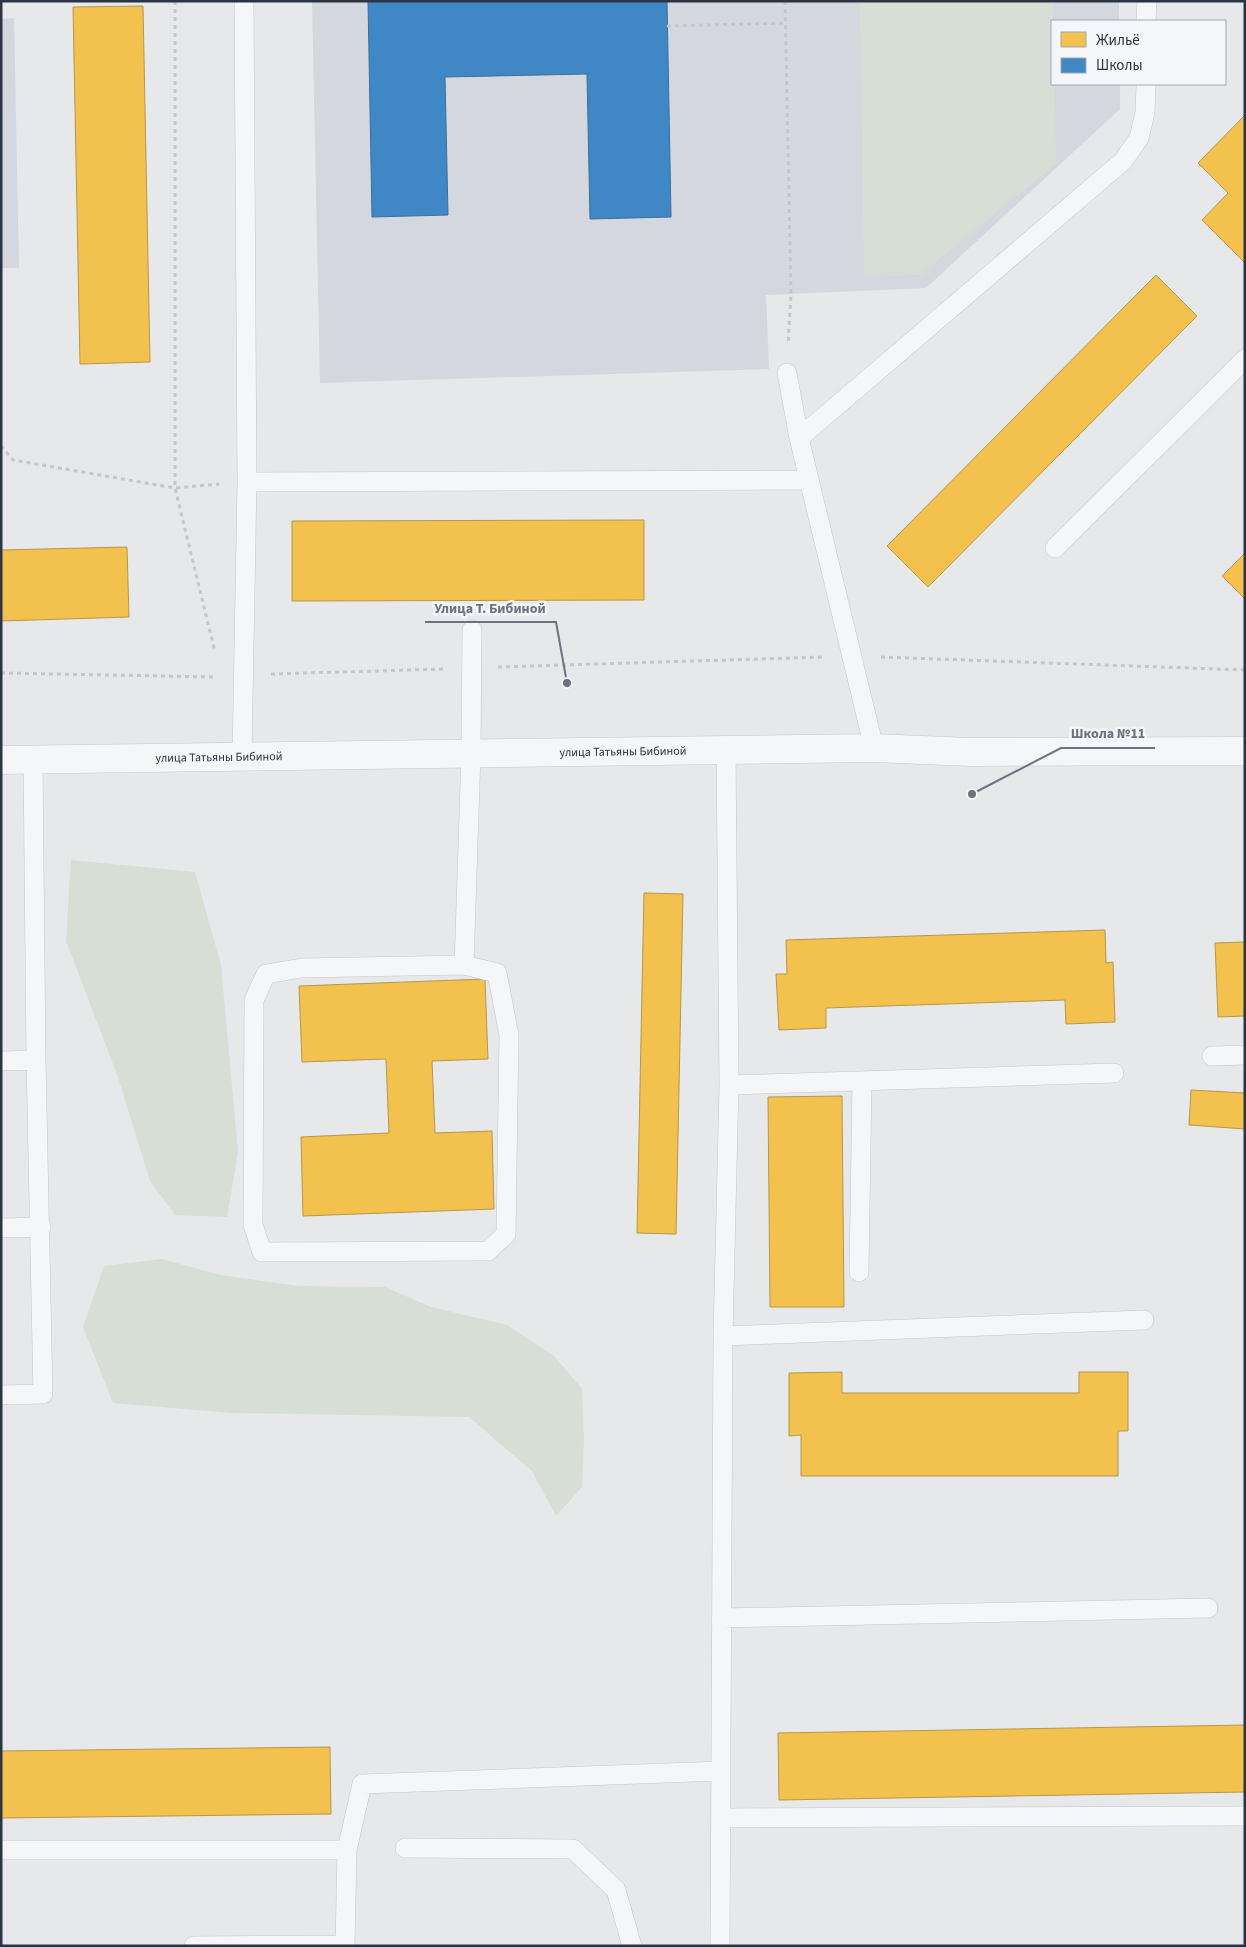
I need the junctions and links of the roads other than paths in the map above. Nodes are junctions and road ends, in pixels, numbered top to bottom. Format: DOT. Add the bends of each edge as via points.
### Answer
graph roads {
  1 [pos="244,1"];
  2 [pos="1147,1"];
  3 [pos="1146,20"];
  4 [pos="1146,85"];
  5 [pos="1245,358"];
  6 [pos="787,373"];
  7 [pos="799,438"];
  8 [pos="809,480"];
  9 [pos="248,482"];
  10 [pos="1055,548"];
  11 [pos="472,630"];
  12 [pos="874,748"];
  13 [pos="726,750"];
  14 [pos="1245,751"];
  15 [pos="471,754"];
  16 [pos="242,756"];
  17 [pos="1,760"];
  18 [pos="33,761"];
  19 [pos="464,964"];
  20 [pos="1245,1055"];
  21 [pos="1212,1056"];
  22 [pos="36,1060"];
  23 [pos="1,1061"];
  24 [pos="1114,1073"];
  25 [pos="862,1081"];
  26 [pos="729,1085"];
  27 [pos="41,1227"];
  28 [pos="1,1228"];
  29 [pos="859,1272"];
  30 [pos="1144,1320"];
  31 [pos="723,1336"];
  32 [pos="1,1395"];
  33 [pos="1208,1608"];
  34 [pos="721,1618"];
  35 [pos="721,1771"];
  36 [pos="1245,1816"];
  37 [pos="721,1818"];
  38 [pos="406,1848"];
  39 [pos="1,1850"];
  40 [pos="346,1850"];
  41 [pos="194,1946"];
  42 [pos="632,1946"];
  43 [pos="720,1946"];
  1 -- 9 [label="lane"];
  2 -- 3 [label="lane"];
  4 -- 7 [label="lane" via="1140,138 1123,161"];
  5 -- 10 [label="lane"];
  6 -- 7 [label="lane"];
  7 -- 8 [label="lane"];
  8 -- 9 [label="lane"];
  8 -- 12 [label="lane"];
  9 -- 16 [label="lane"];
  11 -- 15 [label="lane"];
  12 -- 13 [label="street, улица Татьяны Бибиной"];
  12 -- 14 [label="street, улица Татьяны Бибиной" via="970,752"];
  13 -- 15 [label="street, улица Татьяны Бибиной"];
  13 -- 26 [label="lane"];
  15 -- 16 [label="street, улица Татьяны Бибиной"];
  15 -- 19 [label="lane"];
  16 -- 18 [label="street, улица Татьяны Бибиной"];
  17 -- 18 [label="street, улица Татьяны Бибиной"];
  18 -- 22 [label="lane"];
  19 -- 19 [label="lane" via="497,973 509,1035 506,1234 488,1251 262,1252 254,1225 254,1000 266,974 302,968"];
  20 -- 21 [label="lane"];
  22 -- 23 [label="lane"];
  22 -- 27 [label="lane"];
  24 -- 25 [label="lane"];
  25 -- 26 [label="lane"];
  25 -- 29 [label="lane"];
  26 -- 31 [label="lane"];
  27 -- 28 [label="lane"];
  27 -- 32 [label="lane" via="43,1394"];
  30 -- 31 [label="lane"];
  31 -- 34 [label="lane"];
  33 -- 34 [label="lane"];
  34 -- 35 [label="lane"];
  35 -- 37 [label="lane"];
  35 -- 40 [label="lane" via="362,1784"];
  36 -- 37 [label="lane"];
  37 -- 43 [label="lane"];
  38 -- 42 [label="lane" via="573,1849 616,1890"];
  39 -- 40 [label="lane"];
  40 -- 41 [label="lane" via="345,1945"];
}
